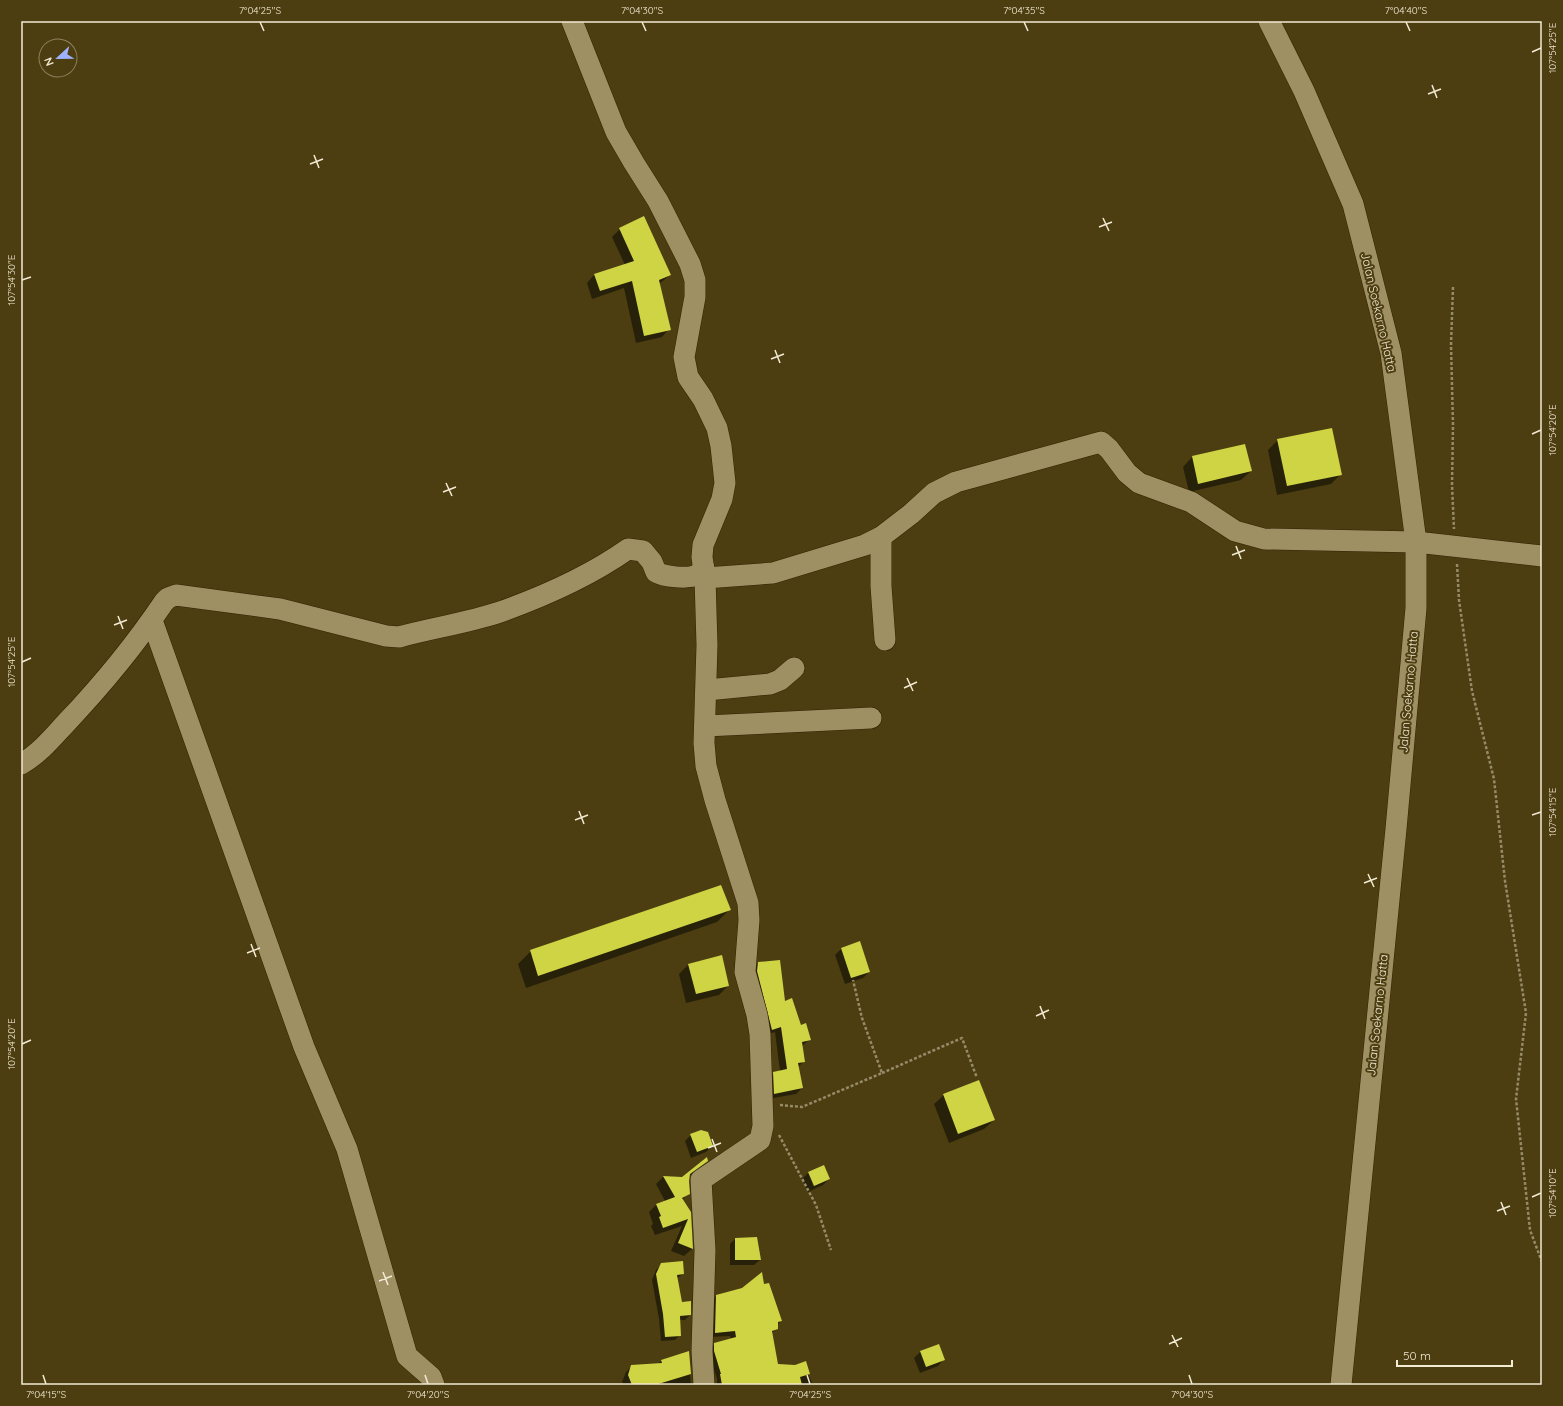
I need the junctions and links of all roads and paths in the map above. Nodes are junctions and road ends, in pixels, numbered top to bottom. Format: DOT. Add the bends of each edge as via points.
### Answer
graph roads {
  1 [pos="572,21"];
  2 [pos="1269,21"];
  3 [pos="1453,287"];
  4 [pos="881,536"];
  5 [pos="1416,542"];
  6 [pos="1456,546"];
  7 [pos="1542,556"];
  8 [pos="704,573"];
  9 [pos="148,625"];
  10 [pos="885,640"];
  11 [pos="794,668"];
  12 [pos="707,690"];
  13 [pos="871,718"];
  14 [pos="705,726"];
  15 [pos="21,764"];
  16 [pos="853,980"];
  17 [pos="882,1073"];
  18 [pos="977,1078"];
  19 [pos="762,1103"];
  20 [pos="776,1130"];
  21 [pos="831,1250"];
  22 [pos="1542,1262"];
  23 [pos="434,1385"];
  24 [pos="704,1385"];
  25 [pos="1341,1385"];
  1 -- 8 [label="street" via="616,132 658,201 690,264 695,280 695,297 684,357 688,377 703,399 717,428 725,483 722,499 703,545"];
  2 -- 5 [label="street, Jalan Soekarno Hatta" via="1304,91 1353,204 1391,353"];
  3 -- 6 [label="path" via="1452,485"];
  4 -- 5 [label="street" via="934,493 956,482 1101,442 1127,473 1139,483 1191,502 1235,531 1264,539"];
  4 -- 8 [label="street" via="865,545 773,573"];
  4 -- 10 [label="street"];
  5 -- 6 [label="street"];
  5 -- 25 [label="street, Jalan Soekarno Hatta" via="1416,608"];
  6 -- 7 [label="street"];
  6 -- 22 [label="path" via="1459,600 1472,691 1494,779 1505,882 1526,1013 1516,1099 1530,1230"];
  8 -- 9 [label="street" via="691,576 663,575 656,572 643,551 628,549 549,593 499,612 399,637 280,610 176,595 164,602"];
  8 -- 12 [label="street"];
  9 -- 15 [label="street" via="92,695 34,757"];
  9 -- 23 [label="street" via="154,626 304,1047 347,1149 407,1356 431,1377"];
  11 -- 12 [label="street" via="780,680 770,684"];
  12 -- 14 [label="street"];
  13 -- 14 [label="street"];
  14 -- 19 [label="street" via="706,766 714,800 748,903 745,972 760,1034"];
  16 -- 17 [label="path" via="862,1018"];
  17 -- 18 [label="path" via="962,1038"];
  17 -- 19 [label="path" via="802,1108"];
  19 -- 24 [label="street" via="763,1126 760,1140 701,1180"];
  20 -- 21 [label="path" via="816,1205"];
}
